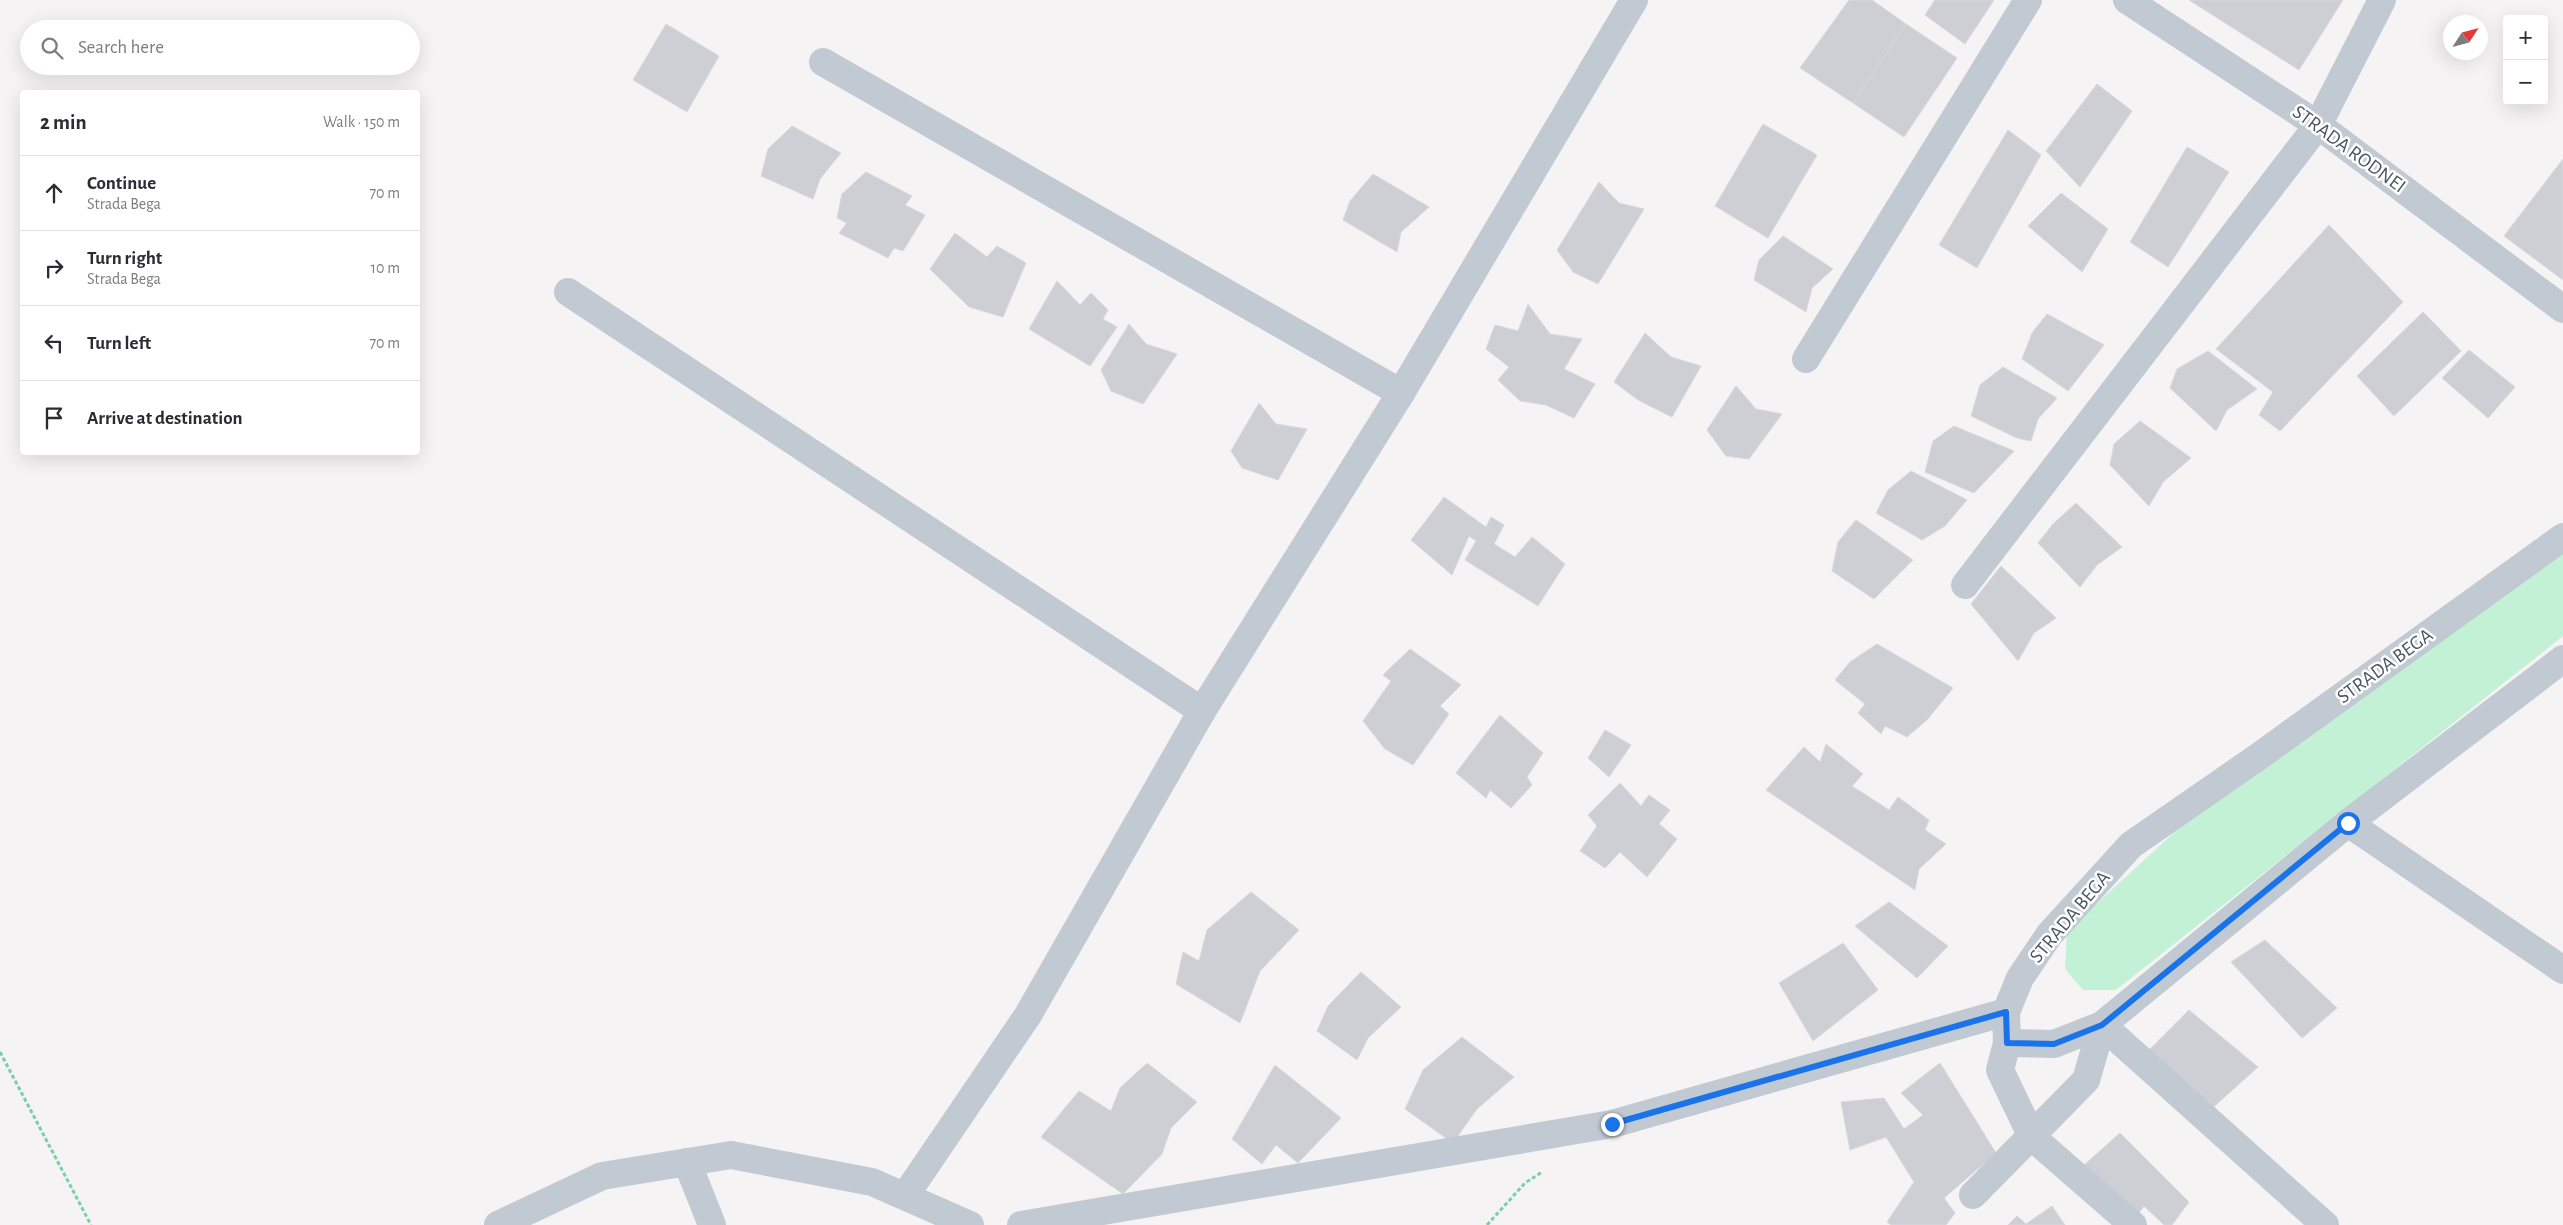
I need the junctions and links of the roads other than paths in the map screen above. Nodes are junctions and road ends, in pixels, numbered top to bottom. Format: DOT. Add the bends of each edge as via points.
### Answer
graph roads {
  1 [pos="1634,0"];
  2 [pos="2028,0"];
  3 [pos="2127,0"];
  4 [pos="2382,0"];
  5 [pos="823,62"];
  6 [pos="2318,124"];
  7 [pos="568,292"];
  8 [pos="2563,308"];
  9 [pos="1806,359"];
  10 [pos="1401,394"];
  11 [pos="2563,537"];
  12 [pos="1965,586"];
  13 [pos="2563,659"];
  14 [pos="1202,711"];
  15 [pos="2348,823"];
  16 [pos="2563,970"];
  17 [pos="2006,1012"];
  18 [pos="2102,1025"];
  19 [pos="2007,1043"];
  20 [pos="2032,1136"];
  21 [pos="688,1162"];
  22 [pos="1973,1195"];
  23 [pos="905,1196"];
  24 [pos="498,1225"];
  25 [pos="712,1225"];
  26 [pos="970,1225"];
  27 [pos="1021,1225"];
  28 [pos="2133,1225"];
  29 [pos="2325,1225"];
  1 -- 10 [label="street"];
  2 -- 9 [label="street"];
  3 -- 6 [label="street, STRADA RODNEI"];
  4 -- 6 [label="street"];
  5 -- 10 [label="street"];
  6 -- 8 [label="street, STRADA RODNEI"];
  6 -- 12 [label="street"];
  7 -- 14 [label="street"];
  10 -- 14 [label="street"];
  11 -- 17 [label="street, STRADA BEGA" via="2132,845 2049,935 2020,978"];
  13 -- 15 [label="street"];
  14 -- 23 [label="street" via="1028,1015"];
  15 -- 16 [label="street"];
  15 -- 18 [label="street"];
  17 -- 19 [label="street, STRADA BEGA"];
  17 -- 27 [label="street" via="1612,1124"];
  18 -- 19 [label="street" via="2054,1044"];
  18 -- 20 [label="street" via="2086,1080"];
  18 -- 29 [label="street"];
  19 -- 20 [label="street, STRADA BEGA" via="2000,1070"];
  20 -- 22 [label="street"];
  20 -- 28 [label="street"];
  21 -- 23 [label="street" via="732,1155 872,1182"];
  21 -- 24 [label="street" via="602,1176"];
  21 -- 25 [label="street"];
  23 -- 26 [label="street"];
}
